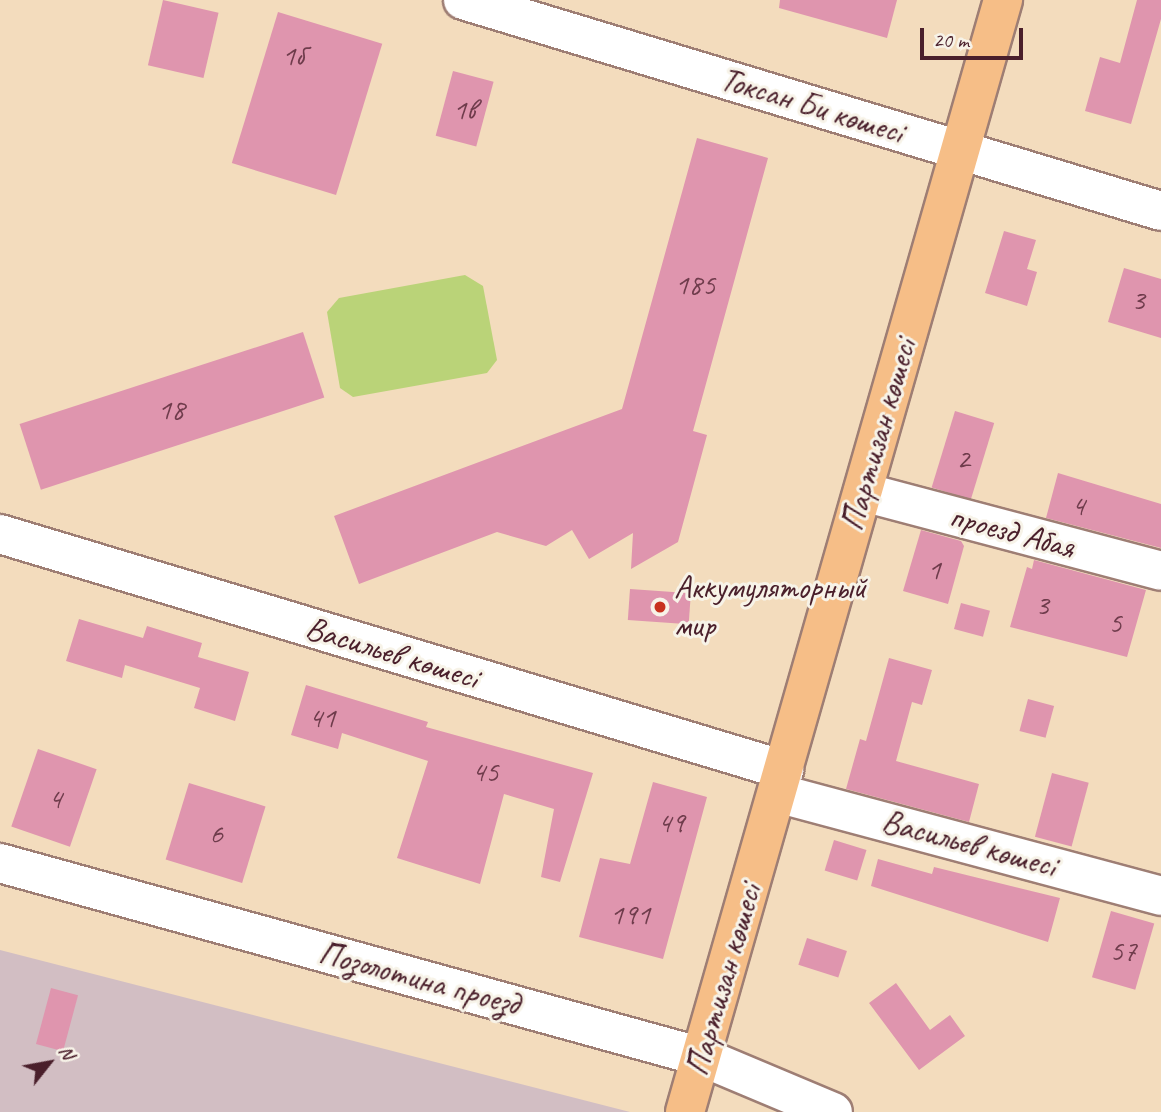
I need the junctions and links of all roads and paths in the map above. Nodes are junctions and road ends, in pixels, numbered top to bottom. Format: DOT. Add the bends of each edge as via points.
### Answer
graph roads {
  1 [pos="463,0"];
  2 [pos="1003,0"];
  3 [pos="960,151"];
  4 [pos="1161,211"];
  5 [pos="863,492"];
  6 [pos="0,534"];
  7 [pos="1161,571"];
  8 [pos="781,781"];
  9 [pos="0,863"];
  10 [pos="1161,896"];
  11 [pos="702,1057"];
  12 [pos="685,1112"];
  13 [pos="833,1112"];
  1 -- 3 [label="street, Токсан Би көшесі"];
  2 -- 3 [label="main road, Партизан көшесі"];
  3 -- 4 [label="street, Токсан Би көшесі"];
  3 -- 5 [label="main road, Партизан көшесі"];
  5 -- 7 [label="street, проезд Абая"];
  5 -- 8 [label="main road, Партизан көшесі"];
  6 -- 8 [label="street, Васильев көшесі"];
  8 -- 10 [label="street, Васильев көшесі"];
  8 -- 11 [label="main road, Партизан көшесі"];
  9 -- 11 [label="street, Позолотина проезд"];
  11 -- 12 [label="main road, Партизан көшесі"];
  11 -- 13 [label="street, Позолотина проезд"];
}
